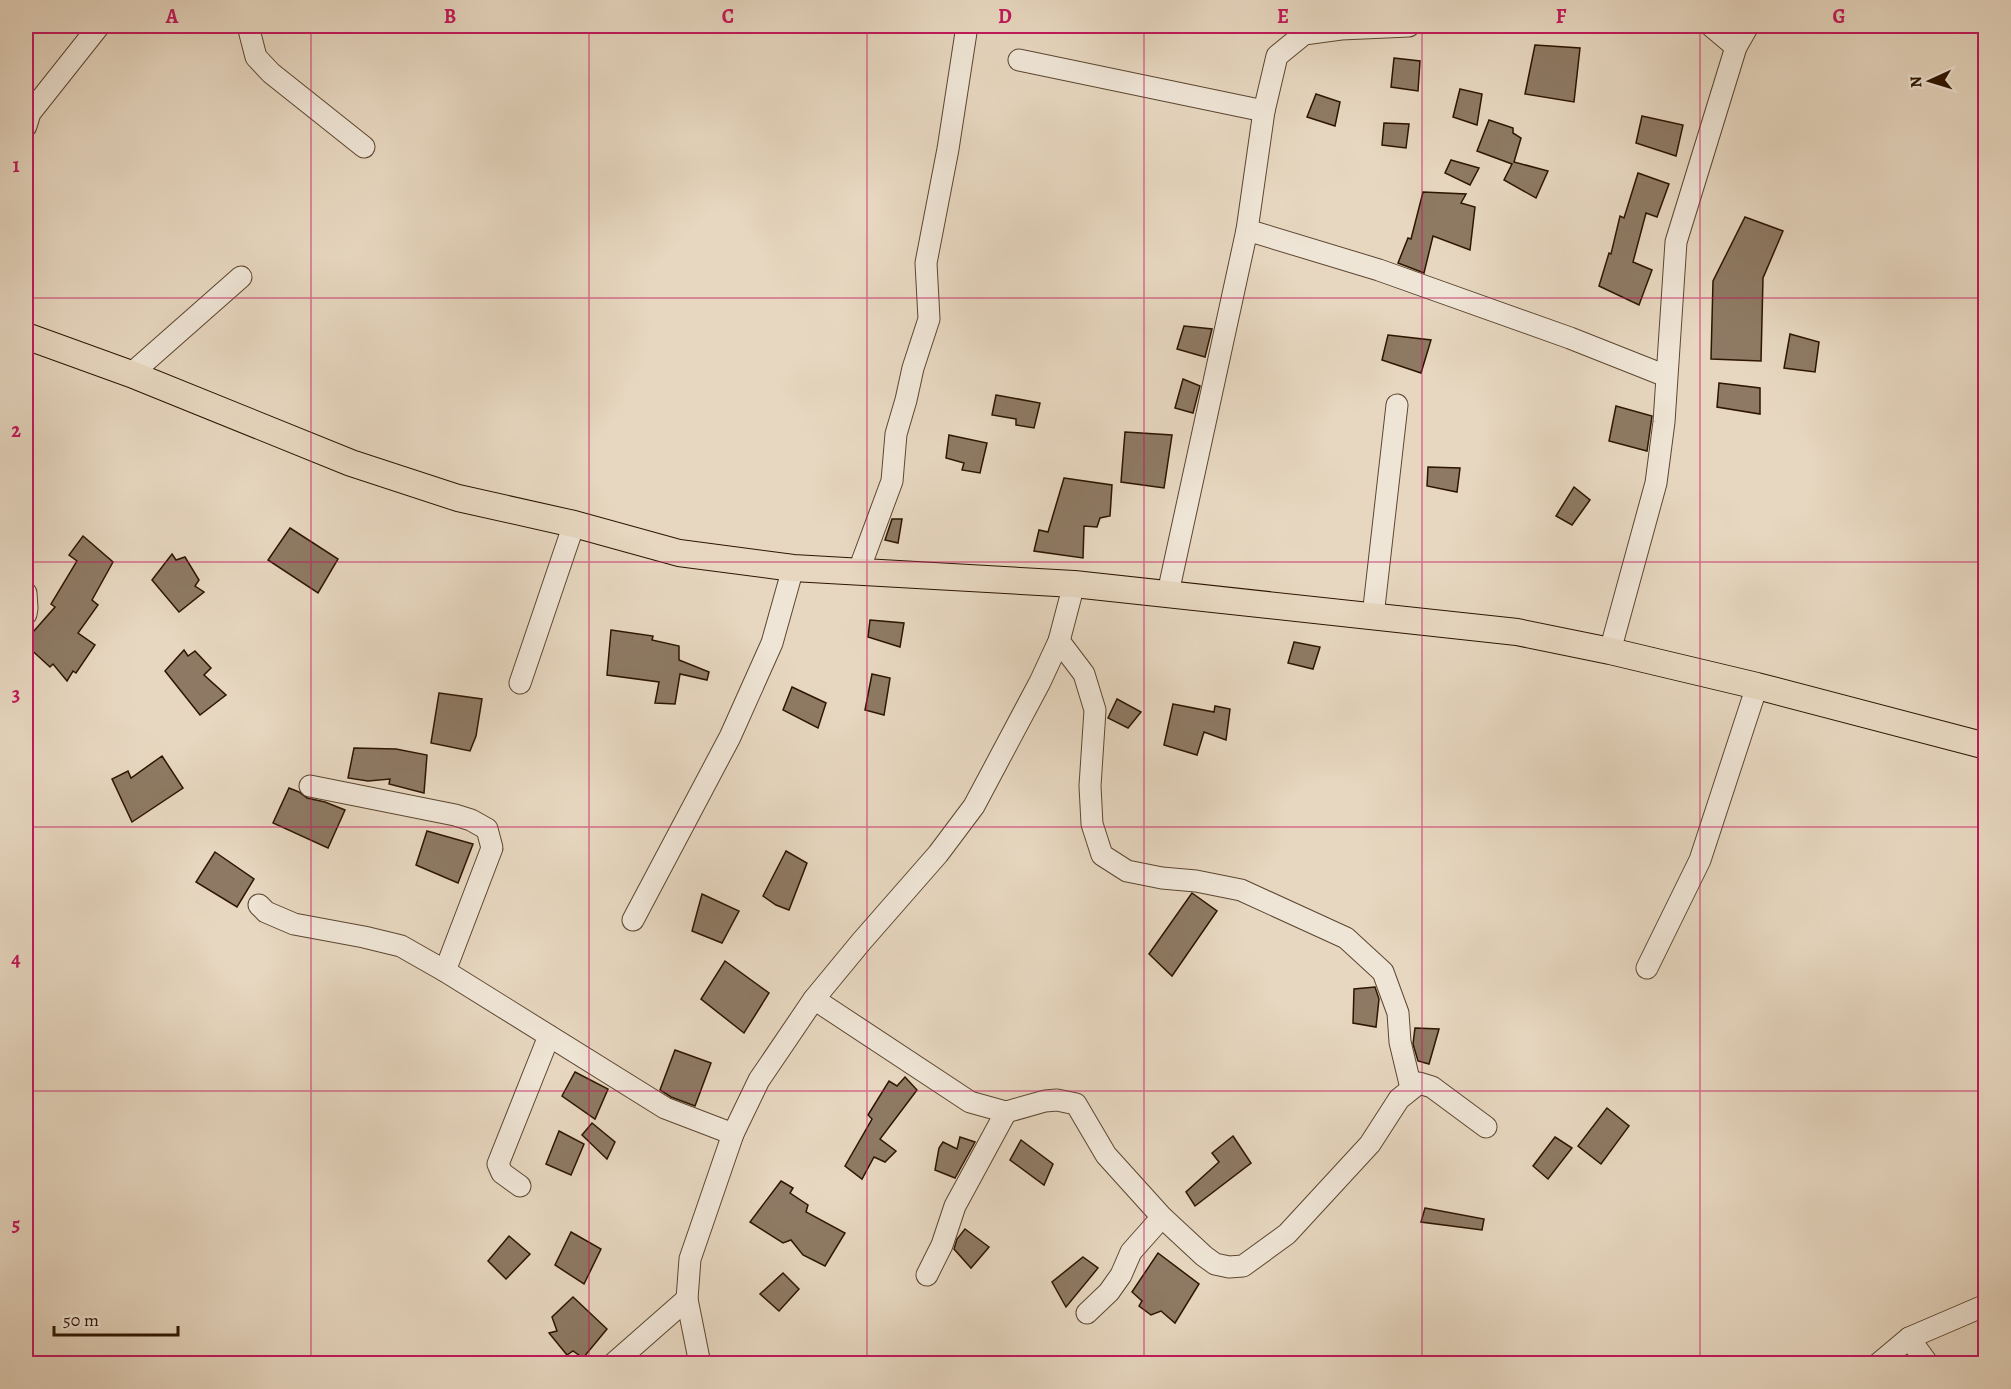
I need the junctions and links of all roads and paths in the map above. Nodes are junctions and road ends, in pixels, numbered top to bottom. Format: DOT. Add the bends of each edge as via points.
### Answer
graph roads {
  1 [pos="99,26"];
  2 [pos="248,26"];
  3 [pos="967,26"];
  4 [pos="1409,26"];
  5 [pos="1712,26"];
  6 [pos="1748,26"];
  7 [pos="1736,47"];
  8 [pos="1019,60"];
  9 [pos="1264,111"];
  10 [pos="26,126"];
  11 [pos="364,147"];
  12 [pos="1247,230"];
  13 [pos="241,277"];
  14 [pos="26,336"];
  15 [pos="131,374"];
  16 [pos="1666,376"];
  17 [pos="1397,405"];
  18 [pos="574,524"];
  19 [pos="794,568"];
  20 [pos="860,570"];
  21 [pos="1074,584"];
  22 [pos="26,593"];
  23 [pos="1168,593"];
  24 [pos="26,614"];
  25 [pos="1373,616"];
  26 [pos="1059,641"];
  27 [pos="1610,651"];
  28 [pos="520,683"];
  29 [pos="1757,686"];
  30 [pos="1986,746"];
  31 [pos="310,786"];
  32 [pos="259,905"];
  33 [pos="633,920"];
  34 [pos="1647,968"];
  35 [pos="445,971"];
  36 [pos="814,999"];
  37 [pos="549,1036"];
  38 [pos="1411,1088"];
  39 [pos="1006,1112"];
  40 [pos="1486,1127"];
  41 [pos="733,1134"];
  42 [pos="520,1186"];
  43 [pos="1161,1217"];
  44 [pos="927,1275"];
  45 [pos="687,1299"];
  46 [pos="1986,1305"];
  47 [pos="1087,1313"];
  48 [pos="1909,1338"];
  49 [pos="613,1364"];
  50 [pos="700,1364"];
  51 [pos="1878,1364"];
  52 [pos="1928,1364"];
  1 -- 10 [label="street" via="30,112"];
  2 -- 11 [label="street" via="256,57 263,65"];
  3 -- 20 [label="street" via="926,263 929,319 896,434 892,481"];
  4 -- 9 [label="street" via="1304,34 1277,56"];
  5 -- 7 [label="street"];
  6 -- 7 [label="street"];
  7 -- 16 [label="street" via="1676,242"];
  8 -- 9 [label="street"];
  9 -- 12 [label="street"];
  12 -- 16 [label="street" via="1390,274"];
  12 -- 23 [label="street"];
  13 -- 15 [label="street"];
  14 -- 15 [label="main road"];
  15 -- 18 [label="main road" via="351,463 458,498"];
  16 -- 27 [label="street" via="1656,483"];
  17 -- 25 [label="street"];
  18 -- 19 [label="main road" via="679,553"];
  18 -- 28 [label="street"];
  19 -- 20 [label="main road"];
  19 -- 33 [label="street" via="772,643 734,726"];
  20 -- 21 [label="main road"];
  21 -- 23 [label="main road"];
  21 -- 26 [label="street"];
  22 -- 24 [label="street"];
  23 -- 25 [label="main road"];
  25 -- 27 [label="main road" via="1516,632"];
  26 -- 36 [label="street" via="974,806"];
  26 -- 38 [label="street" via="1084,674 1095,710 1090,786 1092,824 1102,855 1127,871 1241,890 1346,939 1383,972 1398,1013"];
  27 -- 29 [label="main road"];
  29 -- 30 [label="main road"];
  29 -- 34 [label="street" via="1700,860"];
  31 -- 35 [label="street" via="456,815 488,829 492,848"];
  32 -- 35 [label="street" via="294,924 401,946"];
  35 -- 37 [label="street"];
  36 -- 39 [label="street" via="970,1102"];
  36 -- 41 [label="street" via="759,1080"];
  37 -- 41 [label="street" via="665,1108"];
  37 -- 42 [label="street" via="498,1164 502,1173"];
  38 -- 40 [label="street" via="1419,1083 1432,1087"];
  38 -- 43 [label="street" via="1399,1099 1370,1144 1287,1234 1243,1266 1215,1264"];
  39 -- 43 [label="street" via="1057,1100 1076,1104 1106,1155"];
  39 -- 44 [label="street" via="955,1206"];
  41 -- 45 [label="street" via="690,1259"];
  43 -- 47 [label="street" via="1131,1252 1109,1292"];
  45 -- 49 [label="street"];
  45 -- 50 [label="street"];
  46 -- 48 [label="street"];
  48 -- 51 [label="street"];
  48 -- 52 [label="street"];
}
